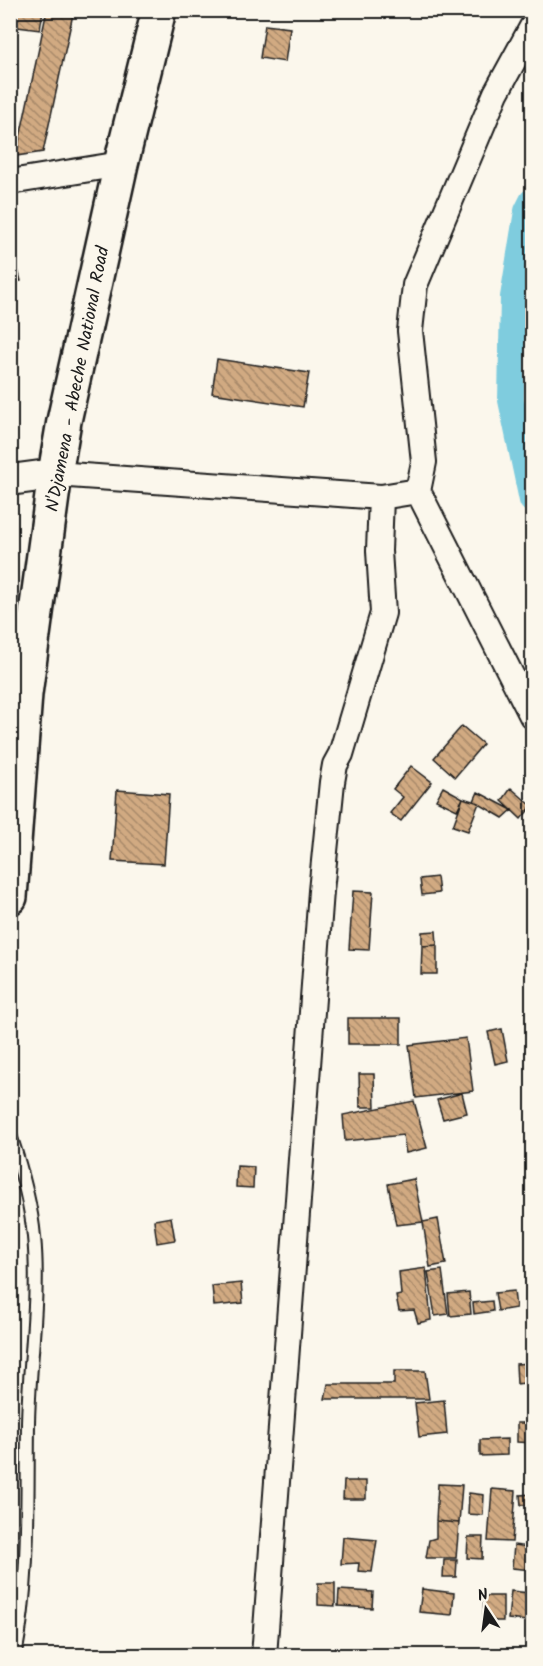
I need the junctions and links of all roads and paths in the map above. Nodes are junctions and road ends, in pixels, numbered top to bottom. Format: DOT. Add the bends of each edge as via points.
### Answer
graph roads {
  1 [pos="159,10"];
  2 [pos="532,27"];
  3 [pos="121,164"];
  4 [pos="10,182"];
  5 [pos="55,474"];
  6 [pos="10,480"];
  7 [pos="418,491"];
  8 [pos="381,497"];
  9 [pos="532,716"];
  10 [pos="10,897"];
  11 [pos="10,1135"];
  12 [pos="15,1656"];
  13 [pos="264,1656"];
  1 -- 3 [label="highway, N'Djamena - Abeche National Road"];
  2 -- 7 [label="street" via="495,93 415,285 410,331 424,462"];
  3 -- 4 [label="street"];
  3 -- 5 [label="highway, N'Djamena - Abeche National Road"];
  5 -- 6 [label="street"];
  5 -- 8 [label="street"];
  5 -- 10 [label="highway, N'Djamena - Abeche National Road" via="25,694"];
  7 -- 8 [label="street"];
  7 -- 9 [label="street"];
  8 -- 13 [label="street" via="378,551 383,613 332,782"];
  11 -- 12 [label="lane" via="24,1177 34,1237 35,1292 25,1572"];
}
